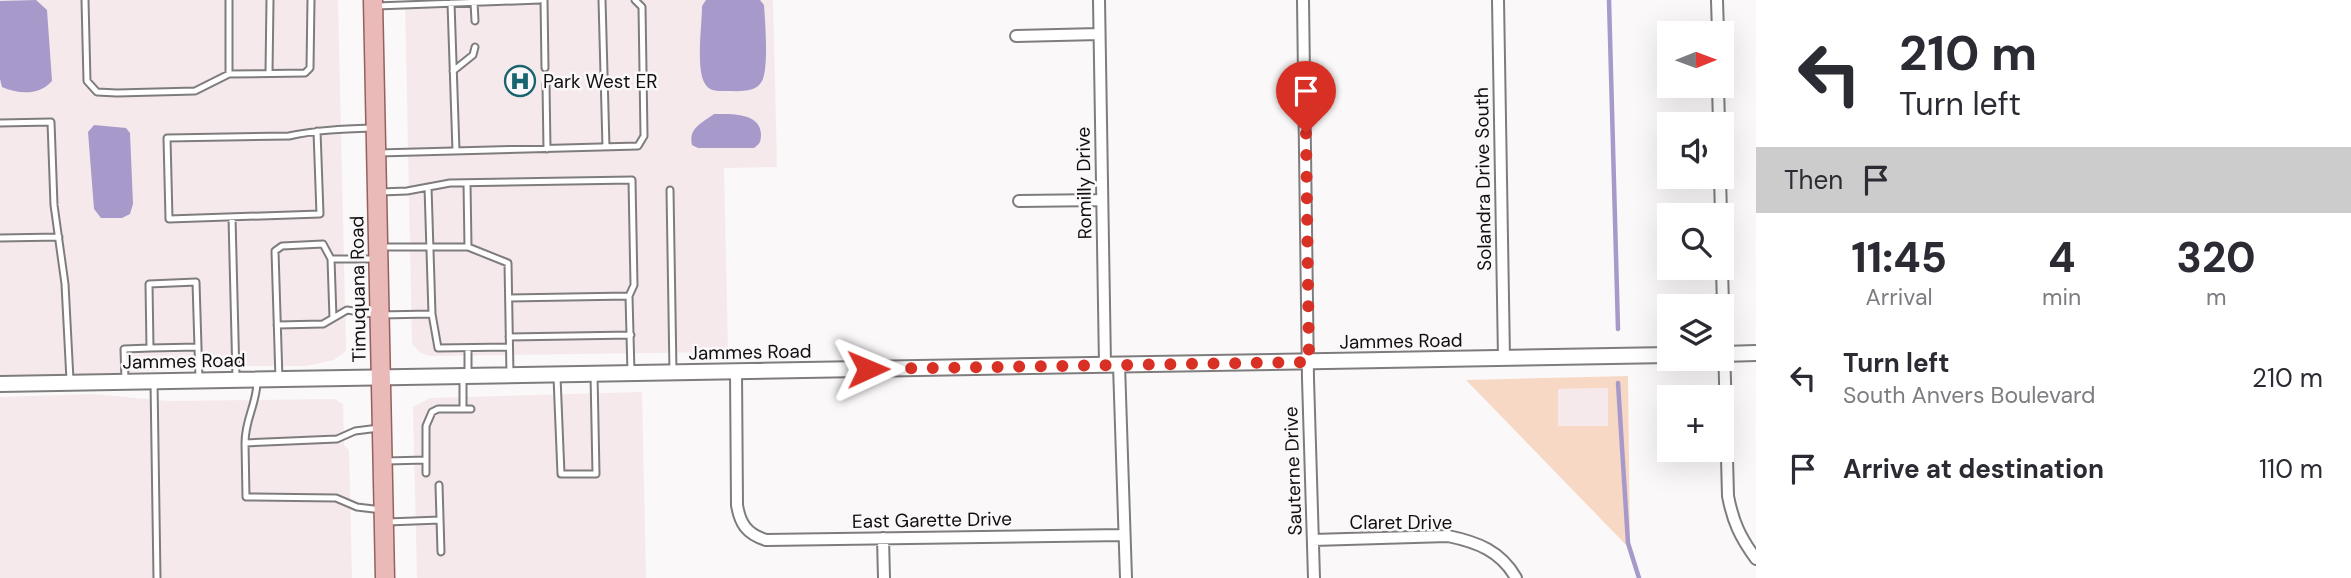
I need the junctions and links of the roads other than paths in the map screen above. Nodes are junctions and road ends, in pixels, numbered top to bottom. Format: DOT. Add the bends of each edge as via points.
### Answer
graph roads {
  1 [pos="85,0"];
  2 [pos="229,0"];
  3 [pos="270,0"];
  4 [pos="312,0"];
  5 [pos="542,0"];
  6 [pos="602,0"];
  7 [pos="635,0"];
  8 [pos="1099,0"];
  9 [pos="1303,0"];
  10 [pos="1498,0"];
  11 [pos="1717,0"];
  12 [pos="474,2"];
  13 [pos="373,3"];
  14 [pos="451,3"];
  15 [pos="475,21"];
  16 [pos="1718,21"];
  17 [pos="1099,34"];
  18 [pos="1016,36"];
  19 [pos="475,47"];
  20 [pos="545,68"];
  21 [pos="453,71"];
  22 [pos="269,73"];
  23 [pos="229,74"];
  24 [pos="546,84"];
  25 [pos="0,123"];
  26 [pos="376,128"];
  27 [pos="317,131"];
  28 [pos="606,147"];
  29 [pos="547,149"];
  30 [pos="456,151"];
  31 [pos="376,153"];
  32 [pos="467,183"];
  33 [pos="428,187"];
  34 [pos="670,190"];
  35 [pos="377,192"];
  36 [pos="1102,200"];
  37 [pos="1019,201"];
  38 [pos="232,217"];
  39 [pos="59,237"];
  40 [pos="0,238"];
  41 [pos="430,247"];
  42 [pos="468,247"];
  43 [pos="378,253"];
  44 [pos="331,259"];
  45 [pos="629,296"];
  46 [pos="509,298"];
  47 [pos="432,314"];
  48 [pos="379,315"];
  49 [pos="333,318"];
  50 [pos="277,325"];
  51 [pos="631,335"];
  52 [pos="509,337"];
  53 [pos="198,347"];
  54 [pos="509,347"];
  55 [pos="150,348"];
  56 [pos="468,348"];
  57 [pos="1756,353"];
  58 [pos="1734,354"];
  59 [pos="1657,355"];
  60 [pos="1504,358"];
  61 [pos="1309,362"];
  62 [pos="1112,365"];
  63 [pos="736,371"];
  64 [pos="1724,371"];
  65 [pos="673,372"];
  66 [pos="631,373"];
  67 [pos="556,374"];
  68 [pos="594,374"];
  69 [pos="510,375"];
  70 [pos="465,376"];
  71 [pos="381,378"];
  72 [pos="279,379"];
  73 [pos="199,380"];
  74 [pos="236,380"];
  75 [pos="257,380"];
  76 [pos="154,381"];
  77 [pos="125,382"];
  78 [pos="70,383"];
  79 [pos="0,384"];
  80 [pos="463,409"];
  81 [pos="471,409"];
  82 [pos="382,427"];
  83 [pos="245,443"];
  84 [pos="426,460"];
  85 [pos="383,461"];
  86 [pos="426,473"];
  87 [pos="439,485"];
  88 [pos="384,517"];
  89 [pos="440,520"];
  90 [pos="1124,535"];
  91 [pos="883,538"];
  92 [pos="1313,541"];
  93 [pos="441,552"];
  94 [pos="1756,559"];
  95 [pos="157,578"];
  96 [pos="385,578"];
  97 [pos="884,578"];
  98 [pos="1126,578"];
  99 [pos="1314,578"];
  100 [pos="1516,578"];
  1 -- 23 [label="lane" via="87,81 97,92 195,91"];
  2 -- 23 [label="lane"];
  3 -- 22 [label="lane"];
  4 -- 22 [label="lane" via="310,68 305,73"];
  5 -- 12 [label="lane"];
  5 -- 20 [label="lane"];
  6 -- 28 [label="lane"];
  7 -- 28 [label="lane" via="642,7 644,136 638,146"];
  8 -- 17 [label="street, Romilly Drive"];
  9 -- 61 [label="street, Sauterne Drive"];
  10 -- 60 [label="street, Solandra Drive South"];
  11 -- 16 [label="street"];
  12 -- 14 [label="lane"];
  12 -- 15 [label="lane"];
  13 -- 14 [label="lane"];
  13 -- 26 [label="main road, Timuquana Road"];
  14 -- 21 [label="lane"];
  17 -- 18 [label="street"];
  17 -- 36 [label="street, Romilly Drive"];
  19 -- 21 [label="lane" via="474,55"];
  21 -- 30 [label="lane"];
  22 -- 23 [label="lane"];
  24 -- 29 [label="lane"];
  25 -- 39 [label="lane" via="51,122"];
  26 -- 27 [label="lane"];
  26 -- 31 [label="main road, Timuquana Road"];
  27 -- 38 [label="lane" via="320,214"];
  27 -- 38 [label="lane" via="289,136 167,138 169,219"];
  28 -- 29 [label="lane"];
  29 -- 30 [label="lane"];
  30 -- 31 [label="lane"];
  31 -- 35 [label="main road, Timuquana Road"];
  32 -- 33 [label="lane"];
  32 -- 42 [label="lane"];
  32 -- 45 [label="lane" via="632,180 634,285"];
  33 -- 35 [label="lane"];
  33 -- 41 [label="lane"];
  34 -- 65 [label="lane"];
  35 -- 43 [label="main road, Timuquana Road"];
  36 -- 37 [label="street"];
  36 -- 62 [label="street, Romilly Drive"];
  38 -- 74 [label="lane"];
  39 -- 40 [label="lane"];
  39 -- 78 [label="lane"];
  41 -- 42 [label="lane"];
  41 -- 43 [label="lane"];
  41 -- 47 [label="lane"];
  42 -- 46 [label="lane" via="508,263"];
  43 -- 44 [label="lane"];
  43 -- 48 [label="main road, Timuquana Road"];
  44 -- 49 [label="lane"];
  44 -- 50 [label="lane" via="323,244 282,246 275,251"];
  45 -- 46 [label="lane"];
  45 -- 51 [label="lane"];
  46 -- 52 [label="lane"];
  47 -- 48 [label="lane"];
  47 -- 56 [label="lane" via="438,348"];
  48 -- 49 [label="lane" via="348,310"];
  48 -- 71 [label="main road, Timuquana Road"];
  49 -- 50 [label="lane" via="323,324"];
  50 -- 72 [label="lane"];
  51 -- 52 [label="lane"];
  51 -- 66 [label="lane"];
  52 -- 54 [label="lane"];
  53 -- 55 [label="lane"];
  53 -- 55 [label="lane" via="196,282 149,284"];
  53 -- 73 [label="lane"];
  54 -- 56 [label="lane"];
  54 -- 69 [label="lane"];
  55 -- 77 [label="lane" via="124,349"];
  56 -- 70 [label="lane"];
  57 -- 58 [label="street"];
  59 -- 60 [label="street, Jammes Road"];
  60 -- 61 [label="street, Jammes Road"];
  61 -- 62 [label="street, Jammes Road"];
  61 -- 92 [label="street, Sauterne Drive"];
  62 -- 63 [label="street, Jammes Road"];
  62 -- 90 [label="street, Romilly Drive"];
  63 -- 65 [label="street, Jammes Road"];
  63 -- 91 [label="street, East Garette Drive" via="737,505 744,528 766,540"];
  64 -- 94 [label="street" via="1728,496 1733,520"];
  65 -- 66 [label="street, Jammes Road"];
  66 -- 68 [label="street, Jammes Road"];
  67 -- 68 [label="street, Jammes Road"];
  67 -- 68 [label="lane" via="561,474 596,474"];
  67 -- 69 [label="street, Jammes Road"];
  69 -- 70 [label="street, Jammes Road"];
  70 -- 71 [label="street, Jammes Road"];
  70 -- 80 [label="lane"];
  71 -- 72 [label="street, Jammes Road"];
  71 -- 82 [label="main road, Timuquana Road"];
  72 -- 75 [label="street, Jammes Road"];
  73 -- 74 [label="street, Jammes Road"];
  73 -- 76 [label="street, Jammes Road"];
  74 -- 75 [label="street, Jammes Road"];
  75 -- 83 [label="lane"];
  76 -- 77 [label="street, Jammes Road"];
  76 -- 95 [label="lane"];
  77 -- 78 [label="street, Jammes Road"];
  78 -- 79 [label="street, Jammes Road"];
  80 -- 81 [label="lane"];
  80 -- 84 [label="lane" via="432,412 426,426"];
  82 -- 83 [label="lane" via="337,439"];
  82 -- 85 [label="main road, Timuquana Road"];
  83 -- 88 [label="lane" via="246,497 336,498"];
  84 -- 85 [label="lane"];
  84 -- 86 [label="lane"];
  85 -- 88 [label="main road, Timuquana Road"];
  87 -- 89 [label="lane"];
  88 -- 89 [label="lane"];
  88 -- 96 [label="main road, Timuquana Road"];
  89 -- 93 [label="lane"];
  90 -- 91 [label="street, East Garette Drive"];
  90 -- 98 [label="street, Romilly Drive"];
  91 -- 97 [label="street"];
  92 -- 99 [label="street, Sauterne Drive"];
  92 -- 100 [label="street, Claret Drive" via="1448,536 1486,547"];
}
